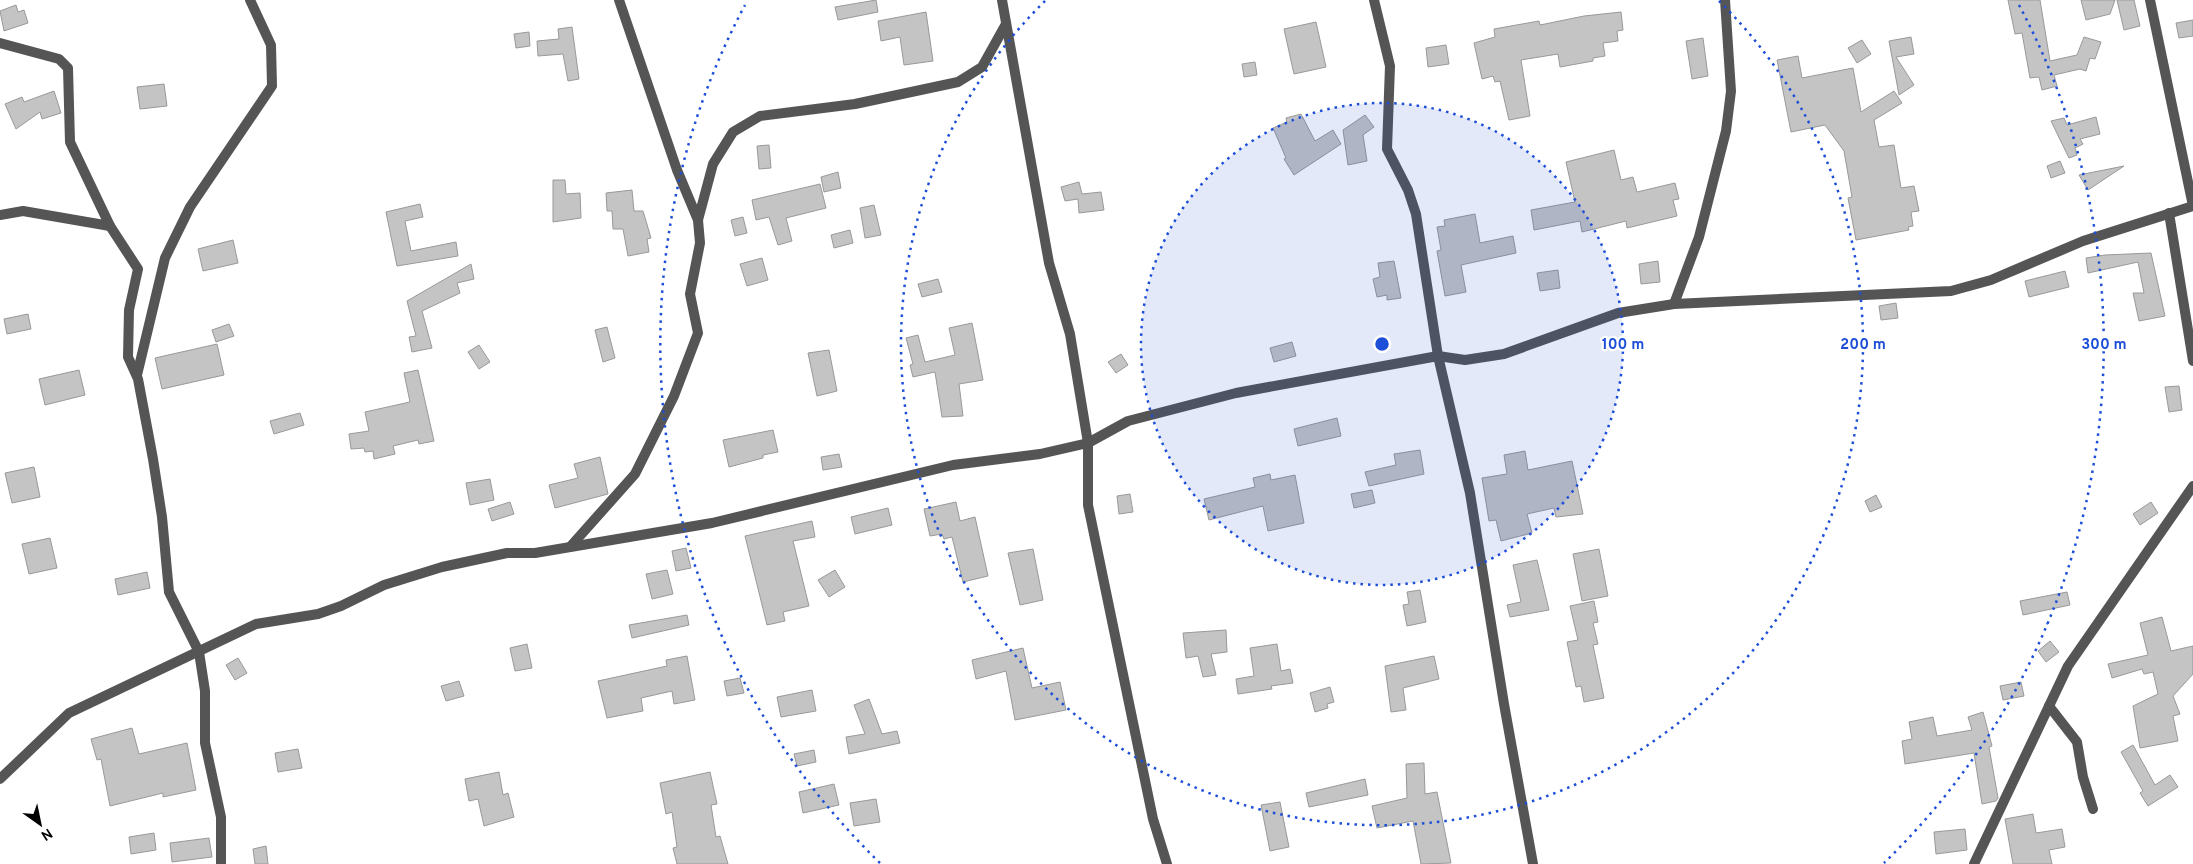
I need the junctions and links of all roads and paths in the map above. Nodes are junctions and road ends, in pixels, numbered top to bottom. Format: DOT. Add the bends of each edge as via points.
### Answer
graph roads {
  1 [pos="250,0"];
  2 [pos="619,0"];
  3 [pos="1002,0"];
  4 [pos="1374,0"];
  5 [pos="1725,0"];
  6 [pos="2150,0"];
  7 [pos="1006,24"];
  8 [pos="0,43"];
  9 [pos="2193,206"];
  10 [pos="2169,213"];
  11 [pos="0,215"];
  12 [pos="698,220"];
  13 [pos="110,226"];
  14 [pos="1674,304"];
  15 [pos="1438,356"];
  16 [pos="2193,361"];
  17 [pos="137,376"];
  18 [pos="1088,443"];
  19 [pos="2193,486"];
  20 [pos="570,547"];
  21 [pos="199,652"];
  22 [pos="2049,706"];
  23 [pos="0,779"];
  24 [pos="2093,809"];
  25 [pos="221,864"];
  26 [pos="1166,864"];
  27 [pos="1533,864"];
  28 [pos="1974,864"];
  1 -- 17 [label="street" via="271,45 272,86 190,206 165,258"];
  2 -- 12 [label="street" via="677,170"];
  3 -- 7 [label="street"];
  4 -- 15 [label="street" via="1390,66 1387,148 1416,214"];
  5 -- 14 [label="street" via="1731,91 1726,131 1699,237"];
  6 -- 9 [label="street"];
  7 -- 12 [label="street" via="982,67 958,82 855,104 760,116 733,132 713,164"];
  7 -- 18 [label="street" via="1049,263 1070,334"];
  8 -- 13 [label="street" via="60,60 68,68 70,142"];
  9 -- 10 [label="street"];
  10 -- 14 [label="street" via="2083,241 1990,280 1951,291"];
  10 -- 16 [label="street"];
  11 -- 13 [label="street" via="23,211"];
  12 -- 20 [label="street" via="700,242 690,294 698,333 687,366 635,474"];
  13 -- 17 [label="street" via="138,269 129,310 128,357"];
  14 -- 15 [label="street" via="1618,313 1504,354 1465,360"];
  15 -- 18 [label="street" via="1236,392 1128,421"];
  15 -- 27 [label="street" via="1470,492"];
  17 -- 21 [label="street" via="162,517 169,592"];
  18 -- 20 [label="street" via="1040,454 953,465 712,523"];
  18 -- 26 [label="street" via="1088,505"];
  19 -- 22 [label="street" via="2068,666"];
  20 -- 21 [label="street" via="535,553 507,553 442,568 384,585 318,614 256,624"];
  21 -- 23 [label="street" via="69,713"];
  21 -- 25 [label="street" via="205,691 205,743 220,817"];
  22 -- 24 [label="street" via="2077,742"];
  22 -- 28 [label="street"];
}
